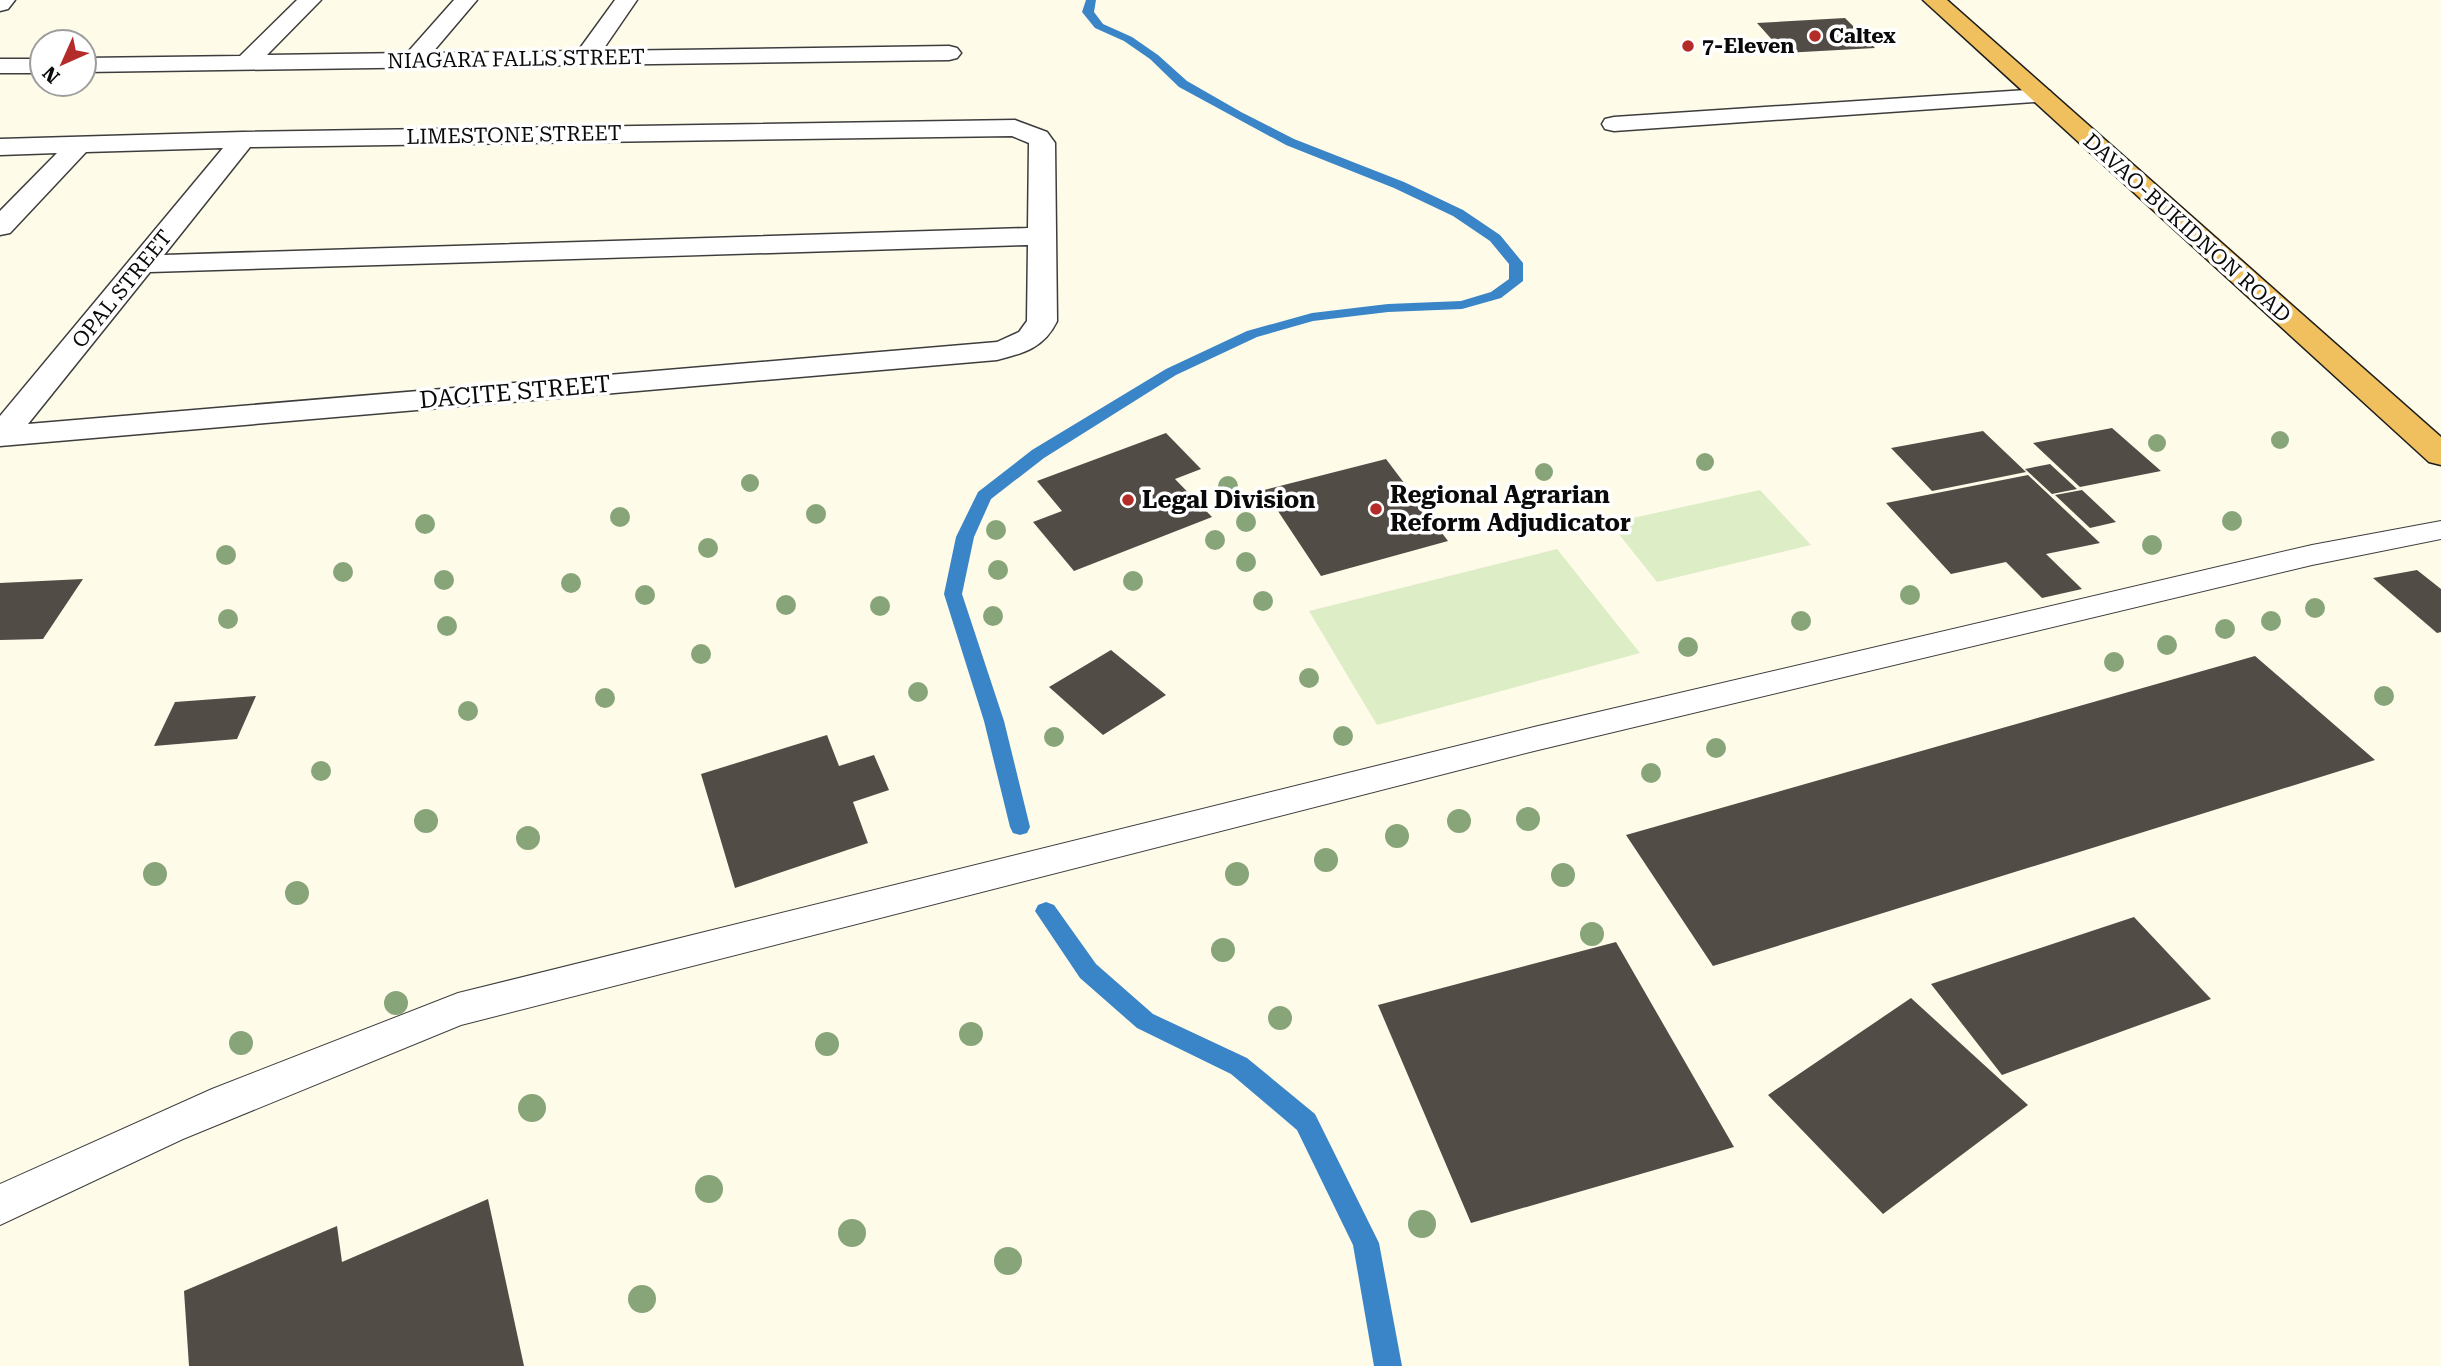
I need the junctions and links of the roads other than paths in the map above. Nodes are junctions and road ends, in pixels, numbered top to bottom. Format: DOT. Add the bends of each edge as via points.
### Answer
graph roads {
  1 [pos="4,0"];
  2 [pos="310,0"];
  3 [pos="466,0"];
  4 [pos="626,0"];
  5 [pos="1934,0"];
  6 [pos="0,4"];
  7 [pos="948,52"];
  8 [pos="585,58"];
  9 [pos="414,60"];
  10 [pos="246,63"];
  11 [pos="98,65"];
  12 [pos="0,66"];
  13 [pos="28,66"];
  14 [pos="2040,96"];
  15 [pos="1614,124"];
  16 [pos="243,140"];
  17 [pos="80,144"];
  18 [pos="0,147"];
  19 [pos="0,227"];
  20 [pos="1042,236"];
  21 [pos="143,264"];
  22 [pos="0,436"];
  23 [pos="2441,455"];
  24 [pos="2441,530"];
  25 [pos="0,1205"];
  1 -- 6 [label="street"];
  2 -- 10 [label="street"];
  3 -- 9 [label="street"];
  4 -- 8 [label="street"];
  5 -- 14 [label="highway, DAVAO-BUKIDNON ROAD"];
  7 -- 8 [label="street, NIAGARA FALLS STREET"];
  8 -- 9 [label="street, NIAGARA FALLS STREET"];
  9 -- 10 [label="street, NIAGARA FALLS STREET"];
  10 -- 11 [label="street, NIAGARA FALLS STREET"];
  12 -- 13 [label="street"];
  14 -- 15 [label="street"];
  14 -- 23 [label="highway, DAVAO-BUKIDNON ROAD"];
  16 -- 17 [label="street, LIMESTONE STREET"];
  16 -- 20 [label="street, LIMESTONE STREET" via="1004,126 1027,132 1042,143"];
  16 -- 21 [label="street, OPAL STREET"];
  17 -- 18 [label="street, LIMESTONE STREET"];
  17 -- 19 [label="street"];
  20 -- 21 [label="street"];
  20 -- 22 [label="street, DACITE STREET" via="1038,334 997,351"];
  21 -- 22 [label="street, OPAL STREET"];
  24 -- 25 [label="lane" via="2312,555 1547,736 458,1009 293,1073 72,1168"];
}
